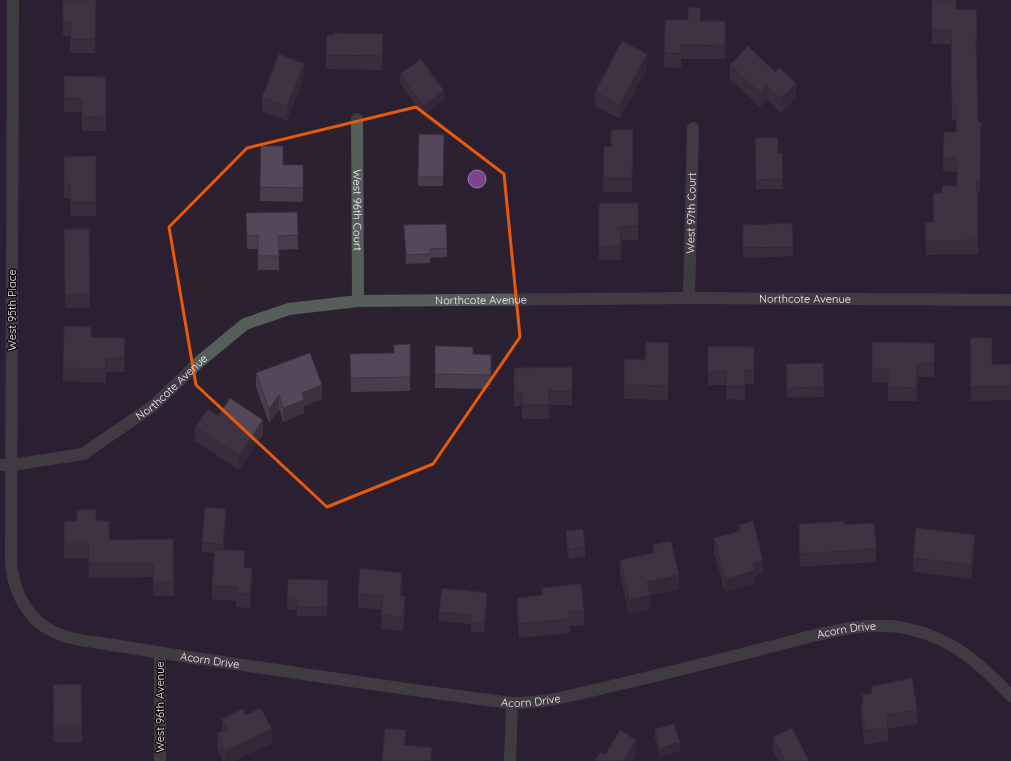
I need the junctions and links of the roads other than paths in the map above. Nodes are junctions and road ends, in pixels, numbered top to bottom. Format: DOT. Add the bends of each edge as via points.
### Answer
graph roads {
  1 [pos="13,0"];
  2 [pos="357,119"];
  3 [pos="693,128"];
  4 [pos="689,298"];
  5 [pos="1011,300"];
  6 [pos="358,301"];
  7 [pos="6,465"];
  8 [pos="31,614"];
  9 [pos="160,653"];
  10 [pos="1011,696"];
  11 [pos="512,703"];
  12 [pos="160,761"];
  13 [pos="510,761"];
  1 -- 7 [label="street, West 95th Place"];
  2 -- 6 [label="street, West 96th Court"];
  3 -- 4 [label="street, West 97th Court"];
  4 -- 5 [label="street, Northcote Avenue"];
  4 -- 6 [label="street, Northcote Avenue"];
  6 -- 7 [label="street, Northcote Avenue" via="289,309 245,324 199,362 153,406 83,454"];
  7 -- 8 [label="street, West 95th Place" via="13,579 17,593"];
  8 -- 9 [label="street, Acorn Drive" via="50,631 62,636"];
  9 -- 11 [label="street, Acorn Drive"];
  9 -- 12 [label="street, West 96th Avenue"];
  10 -- 11 [label="street, Acorn Drive" via="974,660 945,642 909,629 871,626 820,634 572,696 538,702"];
  11 -- 13 [label="street"];
}
